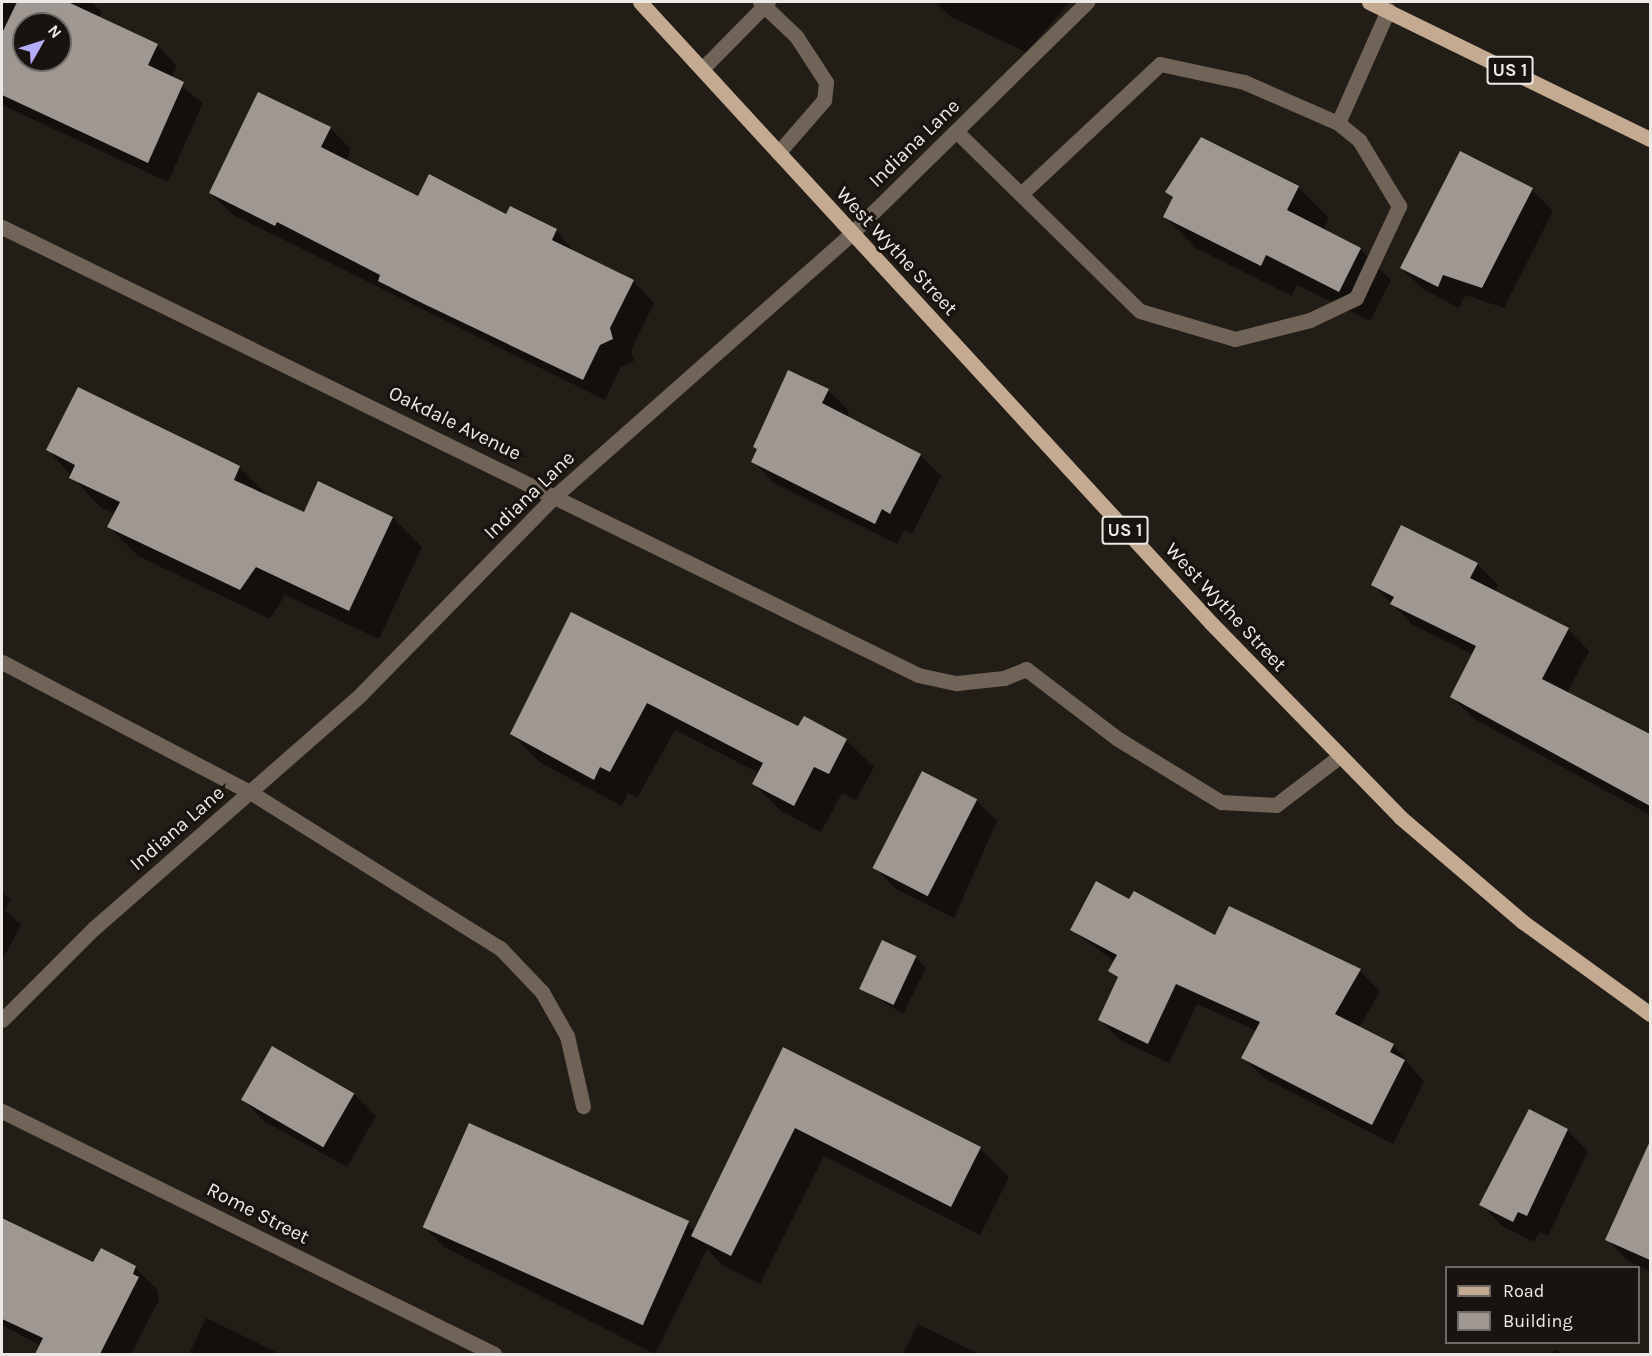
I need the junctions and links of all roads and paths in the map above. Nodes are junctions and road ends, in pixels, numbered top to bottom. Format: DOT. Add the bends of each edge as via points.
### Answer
graph roads {
  1 [pos="640,2"];
  2 [pos="1087,2"];
  3 [pos="1370,2"];
  4 [pos="764,3"];
  5 [pos="1388,10"];
  6 [pos="702,69"];
  7 [pos="1338,123"];
  8 [pos="956,131"];
  9 [pos="1650,139"];
  10 [pos="778,153"];
  11 [pos="1021,194"];
  12 [pos="2,227"];
  13 [pos="852,233"];
  14 [pos="555,496"];
  15 [pos="2,662"];
  16 [pos="1340,756"];
  17 [pos="250,792"];
  18 [pos="1650,1014"];
  19 [pos="2,1020"];
  20 [pos="583,1106"];
  21 [pos="2,1112"];
  22 [pos="494,1354"];
  1 -- 6 [label="main road, West Wythe Street / US 1"];
  2 -- 8 [label="street, Indiana Lane"];
  3 -- 5 [label="main road, US 1"];
  4 -- 6 [label="street"];
  4 -- 10 [label="street" via="796,36 826,82 824,100"];
  5 -- 7 [label="street"];
  5 -- 9 [label="main road, US 1"];
  6 -- 10 [label="main road, West Wythe Street / US 1"];
  7 -- 11 [label="street" via="1244,82 1160,64"];
  7 -- 11 [label="street" via="1359,140 1399,206 1356,298 1310,320 1235,339 1140,311"];
  8 -- 11 [label="street"];
  8 -- 13 [label="street, Indiana Lane"];
  10 -- 13 [label="main road, West Wythe Street / US 1"];
  12 -- 14 [label="street, Oakdale Avenue"];
  13 -- 14 [label="street, Indiana Lane"];
  13 -- 16 [label="main road, West Wythe Street / US 1"];
  14 -- 16 [label="street, Oakdale Avenue" via="918,675 957,683 1004,678 1026,669 1118,739 1221,802 1276,805"];
  14 -- 17 [label="street, Indiana Lane" via="360,695"];
  15 -- 17 [label="street"];
  16 -- 18 [label="main road, West Wythe Street / US 1" via="1400,817 1523,922"];
  17 -- 19 [label="street, Indiana Lane" via="93,929"];
  17 -- 20 [label="street" via="500,948 542,992 567,1036"];
  21 -- 22 [label="street, Rome Street"];
}
